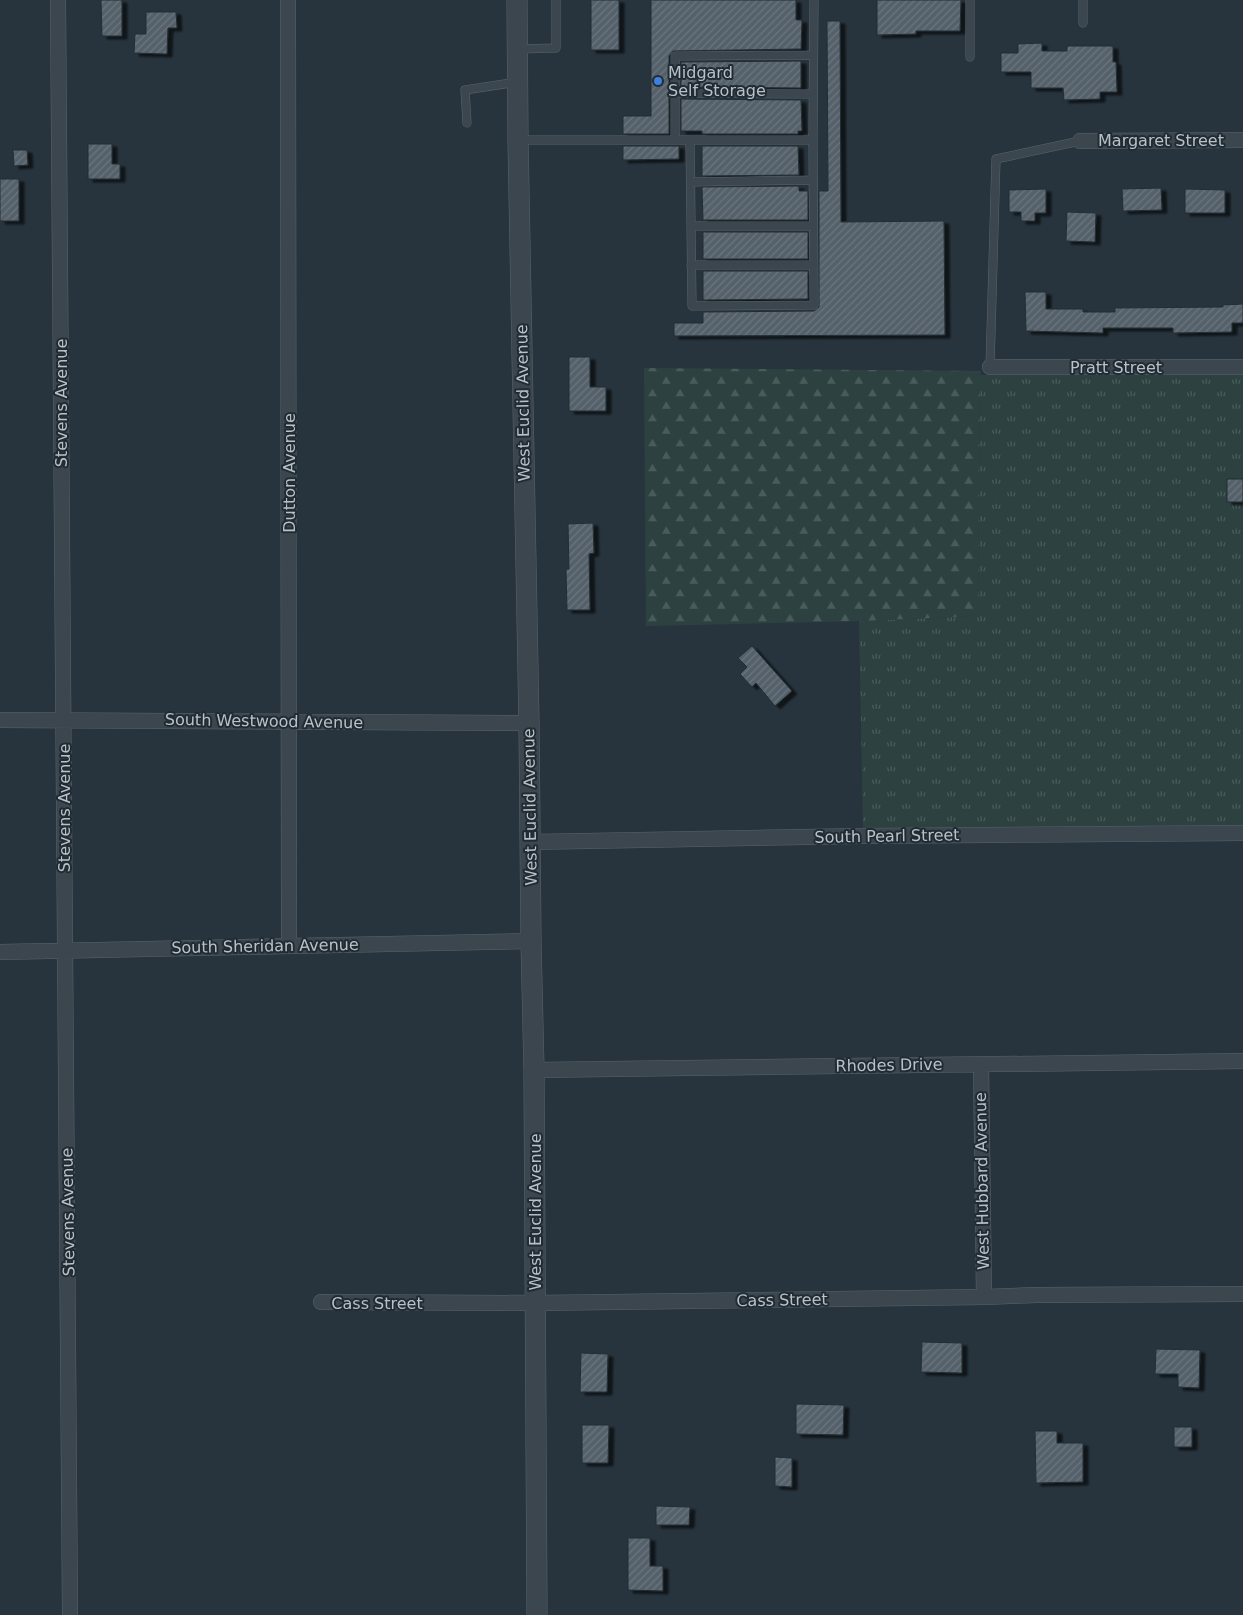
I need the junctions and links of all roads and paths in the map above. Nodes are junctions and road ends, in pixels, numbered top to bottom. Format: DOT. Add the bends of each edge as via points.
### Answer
graph roads {
  1 [pos="58,0"];
  2 [pos="288,0"];
  3 [pos="517,0"];
  4 [pos="556,0"];
  5 [pos="814,0"];
  6 [pos="970,0"];
  7 [pos="1083,0"];
  8 [pos="1083,23"];
  9 [pos="517,49"];
  10 [pos="813,55"];
  11 [pos="970,57"];
  12 [pos="517,82"];
  13 [pos="675,93"];
  14 [pos="813,94"];
  15 [pos="467,123"];
  16 [pos="518,140"];
  17 [pos="676,140"];
  18 [pos="690,140"];
  19 [pos="812,140"];
  20 [pos="1243,140"];
  21 [pos="1080,141"];
  22 [pos="813,180"];
  23 [pos="691,182"];
  24 [pos="691,226"];
  25 [pos="813,226"];
  26 [pos="814,265"];
  27 [pos="692,266"];
  28 [pos="990,367"];
  29 [pos="1243,367"];
  30 [pos="63,719"];
  31 [pos="0,720"];
  32 [pos="289,721"];
  33 [pos="529,723"];
  34 [pos="1243,833"];
  35 [pos="530,842"];
  36 [pos="531,941"];
  37 [pos="289,945"];
  38 [pos="65,950"];
  39 [pos="0,952"];
  40 [pos="1243,1061"];
  41 [pos="980,1064"];
  42 [pos="534,1070"];
  43 [pos="1243,1294"];
  44 [pos="984,1297"];
  45 [pos="321,1302"];
  46 [pos="536,1303"];
  47 [pos="70,1615"];
  48 [pos="537,1615"];
  1 -- 30 [label="street, Stevens Avenue"];
  2 -- 32 [label="street, Dutton Avenue"];
  3 -- 9 [label="street, West Euclid Avenue"];
  4 -- 9 [label="lane" via="556,48"];
  5 -- 10 [label="lane"];
  6 -- 11 [label="lane"];
  7 -- 8 [label="lane"];
  9 -- 12 [label="street, West Euclid Avenue"];
  10 -- 13 [label="lane" via="675,56"];
  10 -- 14 [label="lane"];
  12 -- 15 [label="lane" via="465,90"];
  12 -- 16 [label="street, West Euclid Avenue"];
  13 -- 14 [label="lane"];
  13 -- 17 [label="lane"];
  14 -- 19 [label="lane"];
  16 -- 17 [label="lane"];
  16 -- 33 [label="street, West Euclid Avenue"];
  17 -- 18 [label="lane"];
  18 -- 19 [label="lane"];
  18 -- 23 [label="lane"];
  19 -- 22 [label="lane"];
  20 -- 21 [label="street, Margaret Street"];
  21 -- 28 [label="lane" via="996,159"];
  22 -- 23 [label="lane"];
  22 -- 25 [label="lane"];
  23 -- 24 [label="lane"];
  24 -- 25 [label="lane"];
  24 -- 27 [label="lane"];
  25 -- 26 [label="lane"];
  26 -- 27 [label="lane"];
  26 -- 27 [label="lane" via="814,305 692,306"];
  28 -- 29 [label="street, Pratt Street"];
  30 -- 31 [label="street, South Westwood Avenue"];
  30 -- 32 [label="street, South Westwood Avenue"];
  30 -- 38 [label="street, Stevens Avenue"];
  32 -- 33 [label="street, South Westwood Avenue"];
  32 -- 37 [label="street, Dutton Avenue"];
  33 -- 35 [label="street, West Euclid Avenue"];
  34 -- 35 [label="street, South Pearl Street"];
  35 -- 36 [label="street, West Euclid Avenue"];
  36 -- 37 [label="street, South Sheridan Avenue"];
  36 -- 42 [label="street, West Euclid Avenue"];
  37 -- 38 [label="street, South Sheridan Avenue"];
  38 -- 39 [label="street, South Sheridan Avenue"];
  38 -- 47 [label="street, Stevens Avenue"];
  40 -- 41 [label="street, Rhodes Drive"];
  41 -- 42 [label="street, Rhodes Drive"];
  41 -- 44 [label="street, West Hubbard Avenue"];
  42 -- 46 [label="street, West Euclid Avenue"];
  43 -- 44 [label="street, Cass Street"];
  44 -- 46 [label="street, Cass Street"];
  45 -- 46 [label="street, Cass Street"];
  46 -- 48 [label="street, West Euclid Avenue"];
}
